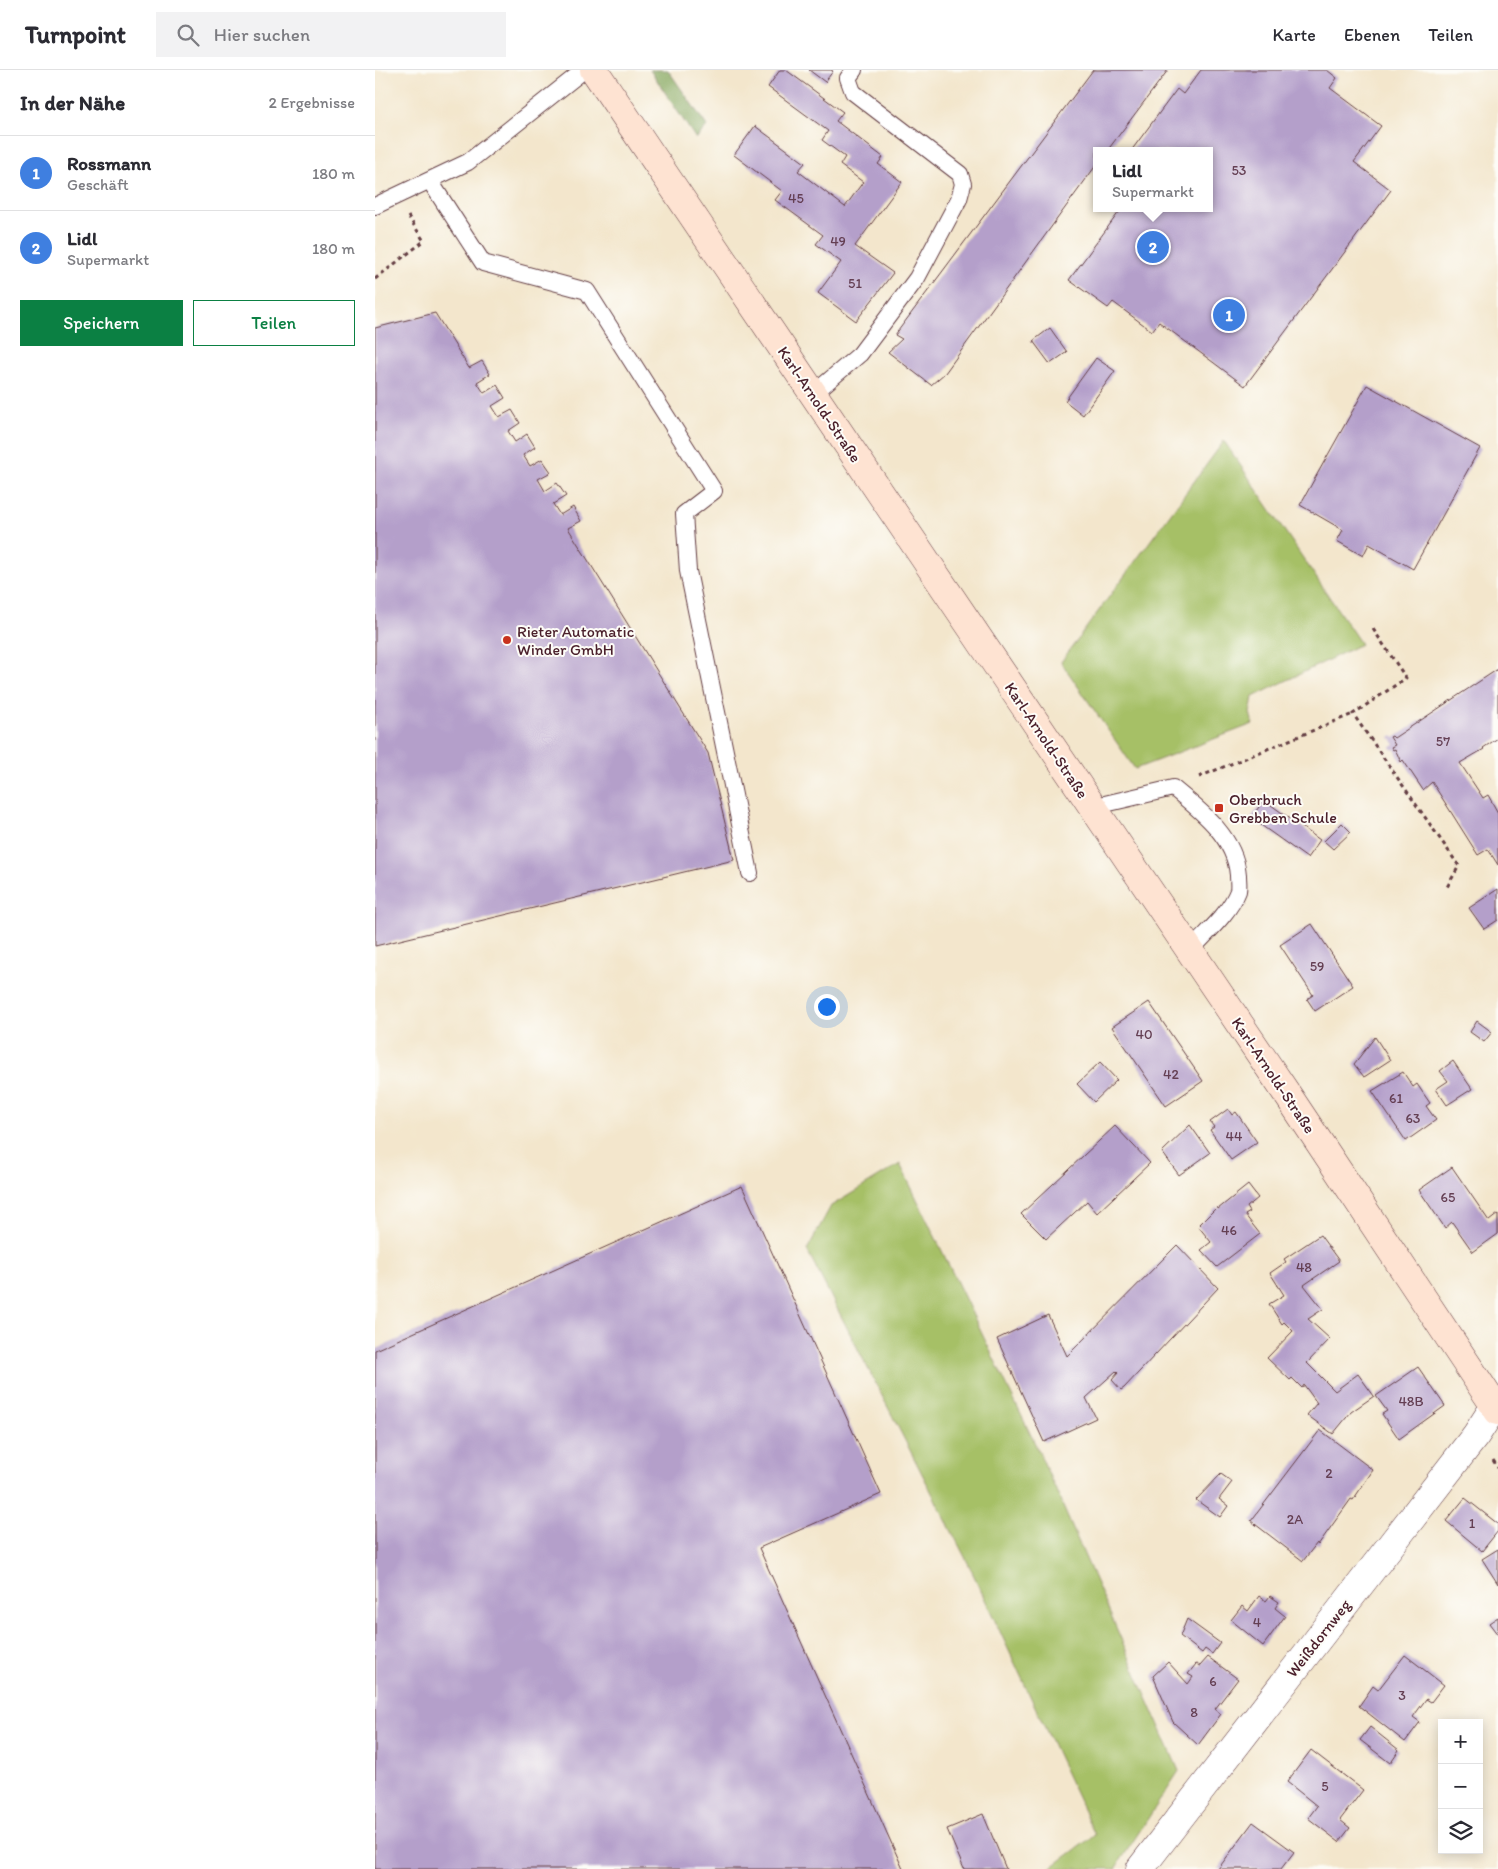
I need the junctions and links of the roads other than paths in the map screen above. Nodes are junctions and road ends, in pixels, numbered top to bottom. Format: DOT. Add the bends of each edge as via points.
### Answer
graph roads {
  1 [pos="583,70"];
  2 [pos="594,70"];
  3 [pos="854,70"];
  4 [pos="430,180"];
  5 [pos="375,206"];
  6 [pos="813,394"];
  7 [pos="1092,807"];
  8 [pos="750,874"];
  9 [pos="1189,951"];
  10 [pos="1497,1406"];
  11 [pos="1140,1869"];
  1 -- 4 [label="lane" via="468,162"];
  2 -- 6 [label="main road, Karl-Arnold-Straße"];
  3 -- 6 [label="lane" via="849,78 853,92 960,174 963,184 959,199 917,278 860,354"];
  4 -- 5 [label="lane"];
  4 -- 8 [label="lane" via="483,263 587,291 714,491 684,514 688,571"];
  6 -- 7 [label="main road, Karl-Arnold-Straße"];
  7 -- 9 [label="main road, Karl-Arnold-Straße"];
  7 -- 9 [label="lane" via="1173,788 1209,817 1229,846 1237,863 1239,889 1225,913"];
  9 -- 10 [label="main road, Karl-Arnold-Straße"];
  10 -- 11 [label="street, Weißdornweg"];
}
